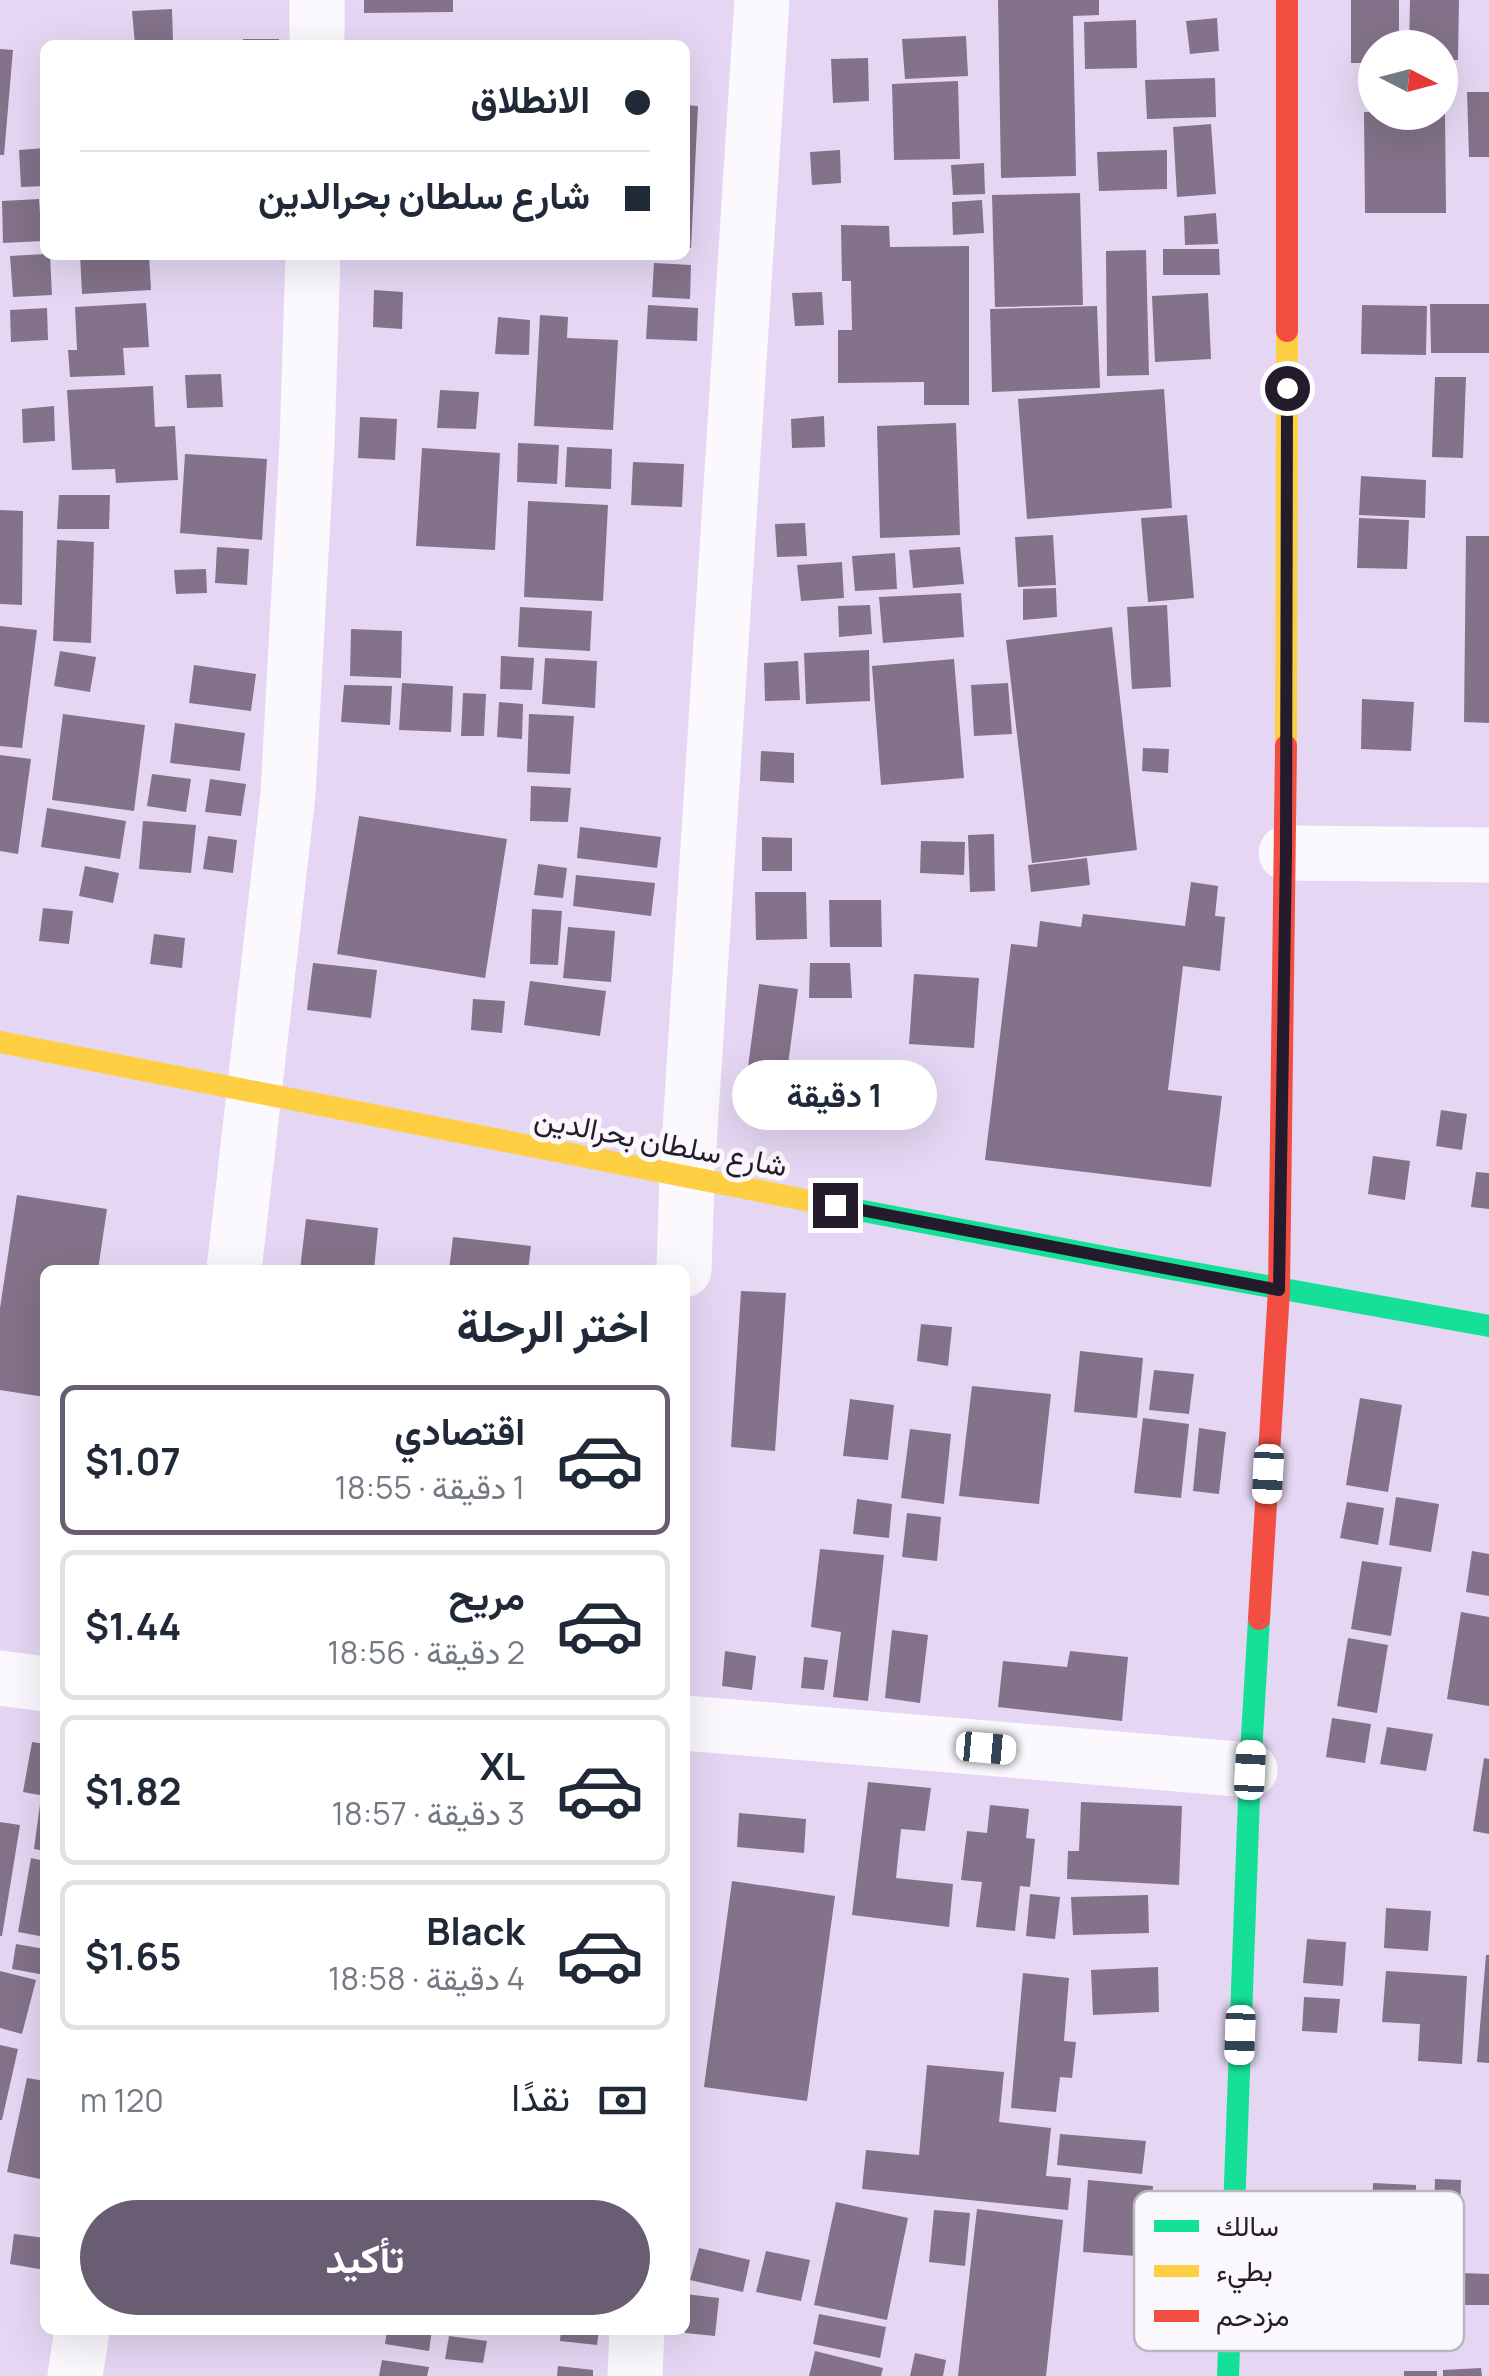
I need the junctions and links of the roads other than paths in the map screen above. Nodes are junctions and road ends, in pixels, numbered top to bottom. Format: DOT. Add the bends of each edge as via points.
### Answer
graph roads {
  1 [pos="317,0"];
  2 [pos="762,0"];
  3 [pos="1287,0"];
  4 [pos="317,40"];
  5 [pos="312,260"];
  6 [pos="1286,853"];
  7 [pos="1489,854"];
  8 [pos="0,1042"];
  9 [pos="254,1090"];
  10 [pos="687,1177"];
  11 [pos="235,1265"];
  12 [pos="684,1265"];
  13 [pos="1279,1290"];
  14 [pos="1489,1326"];
  15 [pos="0,1678"];
  16 [pos="40,1683"];
  17 [pos="690,1723"];
  18 [pos="1250,1770"];
  19 [pos="1235,2191"];
  20 [pos="81,2335"];
  21 [pos="637,2335"];
  22 [pos="1229,2351"];
  23 [pos="75,2376"];
  24 [pos="635,2376"];
  25 [pos="1228,2376"];
  1 -- 4 [label="street"];
  2 -- 10 [label="street"];
  3 -- 6 [label="street"];
  5 -- 9 [label="street" via="288,794"];
  6 -- 7 [label="street"];
  6 -- 13 [label="street"];
  8 -- 9 [label="street, شارع سلطان بحرالدين"];
  9 -- 10 [label="street, شارع سلطان بحرالدين"];
  9 -- 11 [label="street"];
  10 -- 12 [label="street"];
  10 -- 13 [label="street, شارع سلطان بحرالدين"];
  13 -- 14 [label="street, شارع سلطان بحرالدين"];
  13 -- 18 [label="street"];
  15 -- 16 [label="street"];
  17 -- 18 [label="street"];
  18 -- 19 [label="street"];
  20 -- 23 [label="street"];
  21 -- 24 [label="street"];
  22 -- 25 [label="street"];
}
